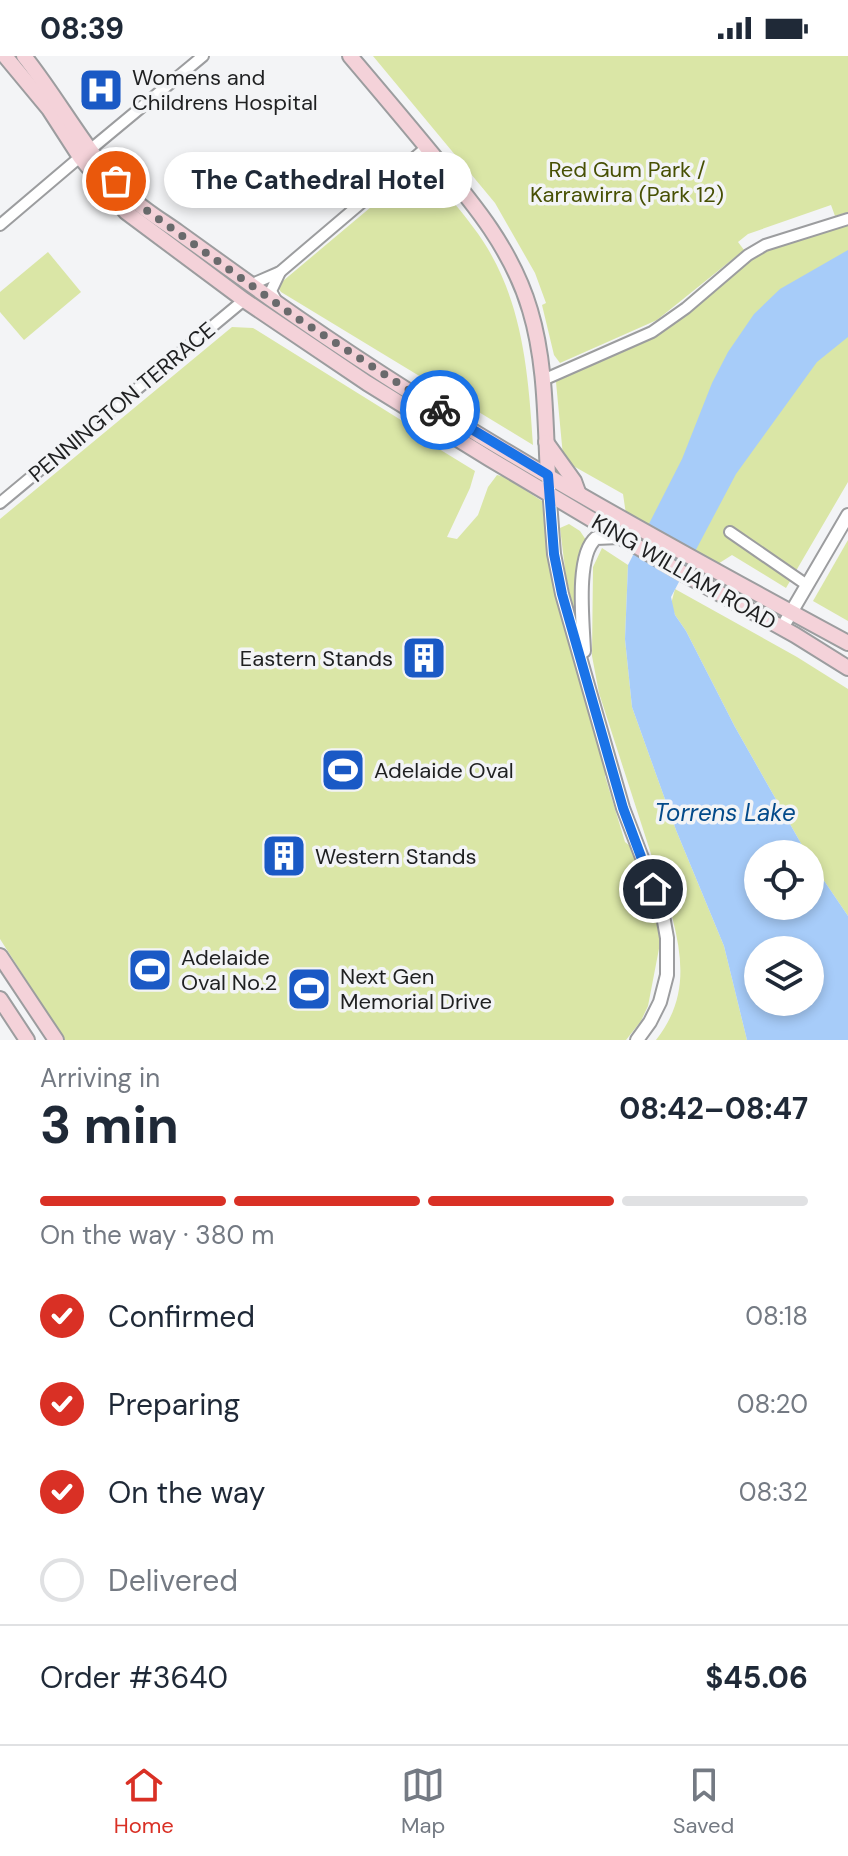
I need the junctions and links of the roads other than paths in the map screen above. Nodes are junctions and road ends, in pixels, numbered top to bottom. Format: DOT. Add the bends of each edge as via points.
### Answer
graph roads {
  1 [pos="5,56"];
  2 [pos="24,56"];
  3 [pos="203,56"];
  4 [pos="350,56"];
  5 [pos="427,147"];
  6 [pos="86,153"];
  7 [pos="848,219"];
  8 [pos="0,225"];
  9 [pos="280,272"];
  10 [pos="250,285"];
  11 [pos="244,300"];
  12 [pos="278,304"];
  13 [pos="543,380"];
  14 [pos="546,442"];
  15 [pos="548,475"];
  16 [pos="578,492"];
  17 [pos="550,495"];
  18 [pos="1,502"];
  19 [pos="848,515"];
  20 [pos="730,532"];
  21 [pos="619,537"];
  22 [pos="807,585"];
  23 [pos="791,613"];
  24 [pos="782,628"];
  25 [pos="848,643"];
  26 [pos="848,668"];
  27 [pos="585,675"];
  28 [pos="0,956"];
  29 [pos="21,987"];
  30 [pos="0,999"];
  31 [pos="27,1040"];
  32 [pos="56,1040"];
  33 [pos="637,1040"];
  1 -- 6 [label="main road, KING WILLIAM ROAD"];
  2 -- 6 [label="main road, KING WILLIAM ROAD" via="50,89"];
  3 -- 6 [label="street"];
  4 -- 5 [label="main road"];
  5 -- 9 [label="street"];
  5 -- 13 [label="main road" via="507,254 531,312"];
  6 -- 8 [label="street"];
  6 -- 10 [label="main road, KING WILLIAM ROAD" via="137,203"];
  6 -- 11 [label="main road, KING WILLIAM ROAD" via="126,212"];
  7 -- 13 [label="street" via="765,245 652,332"];
  9 -- 10 [label="street"];
  9 -- 12 [label="street" via="271,291"];
  10 -- 12 [label="main road, KING WILLIAM ROAD"];
  11 -- 12 [label="main road" via="257,297"];
  11 -- 17 [label="main road, KING WILLIAM ROAD"];
  11 -- 18 [label="street, PENNINGTON TERRACE"];
  12 -- 15 [label="main road, KING WILLIAM ROAD"];
  13 -- 14 [label="main road"];
  14 -- 15 [label="main road"];
  14 -- 16 [label="main road"];
  15 -- 16 [label="main road, KING WILLIAM ROAD"];
  15 -- 17 [label="street"];
  16 -- 23 [label="main road, KING WILLIAM ROAD"];
  17 -- 21 [label="main road, KING WILLIAM ROAD"];
  17 -- 27 [label="street" via="558,575"];
  19 -- 22 [label="street"];
  20 -- 22 [label="street"];
  21 -- 24 [label="main road, KING WILLIAM ROAD"];
  21 -- 27 [label="street" via="596,538 586,551"];
  22 -- 23 [label="street"];
  23 -- 24 [label="street"];
  23 -- 25 [label="main road, KING WILLIAM ROAD"];
  24 -- 26 [label="main road, KING WILLIAM ROAD"];
  27 -- 33 [label="street" via="667,938 667,975 660,1002"];
  28 -- 29 [label="main road"];
  29 -- 30 [label="main road"];
  29 -- 32 [label="main road"];
  30 -- 31 [label="main road"];
}
